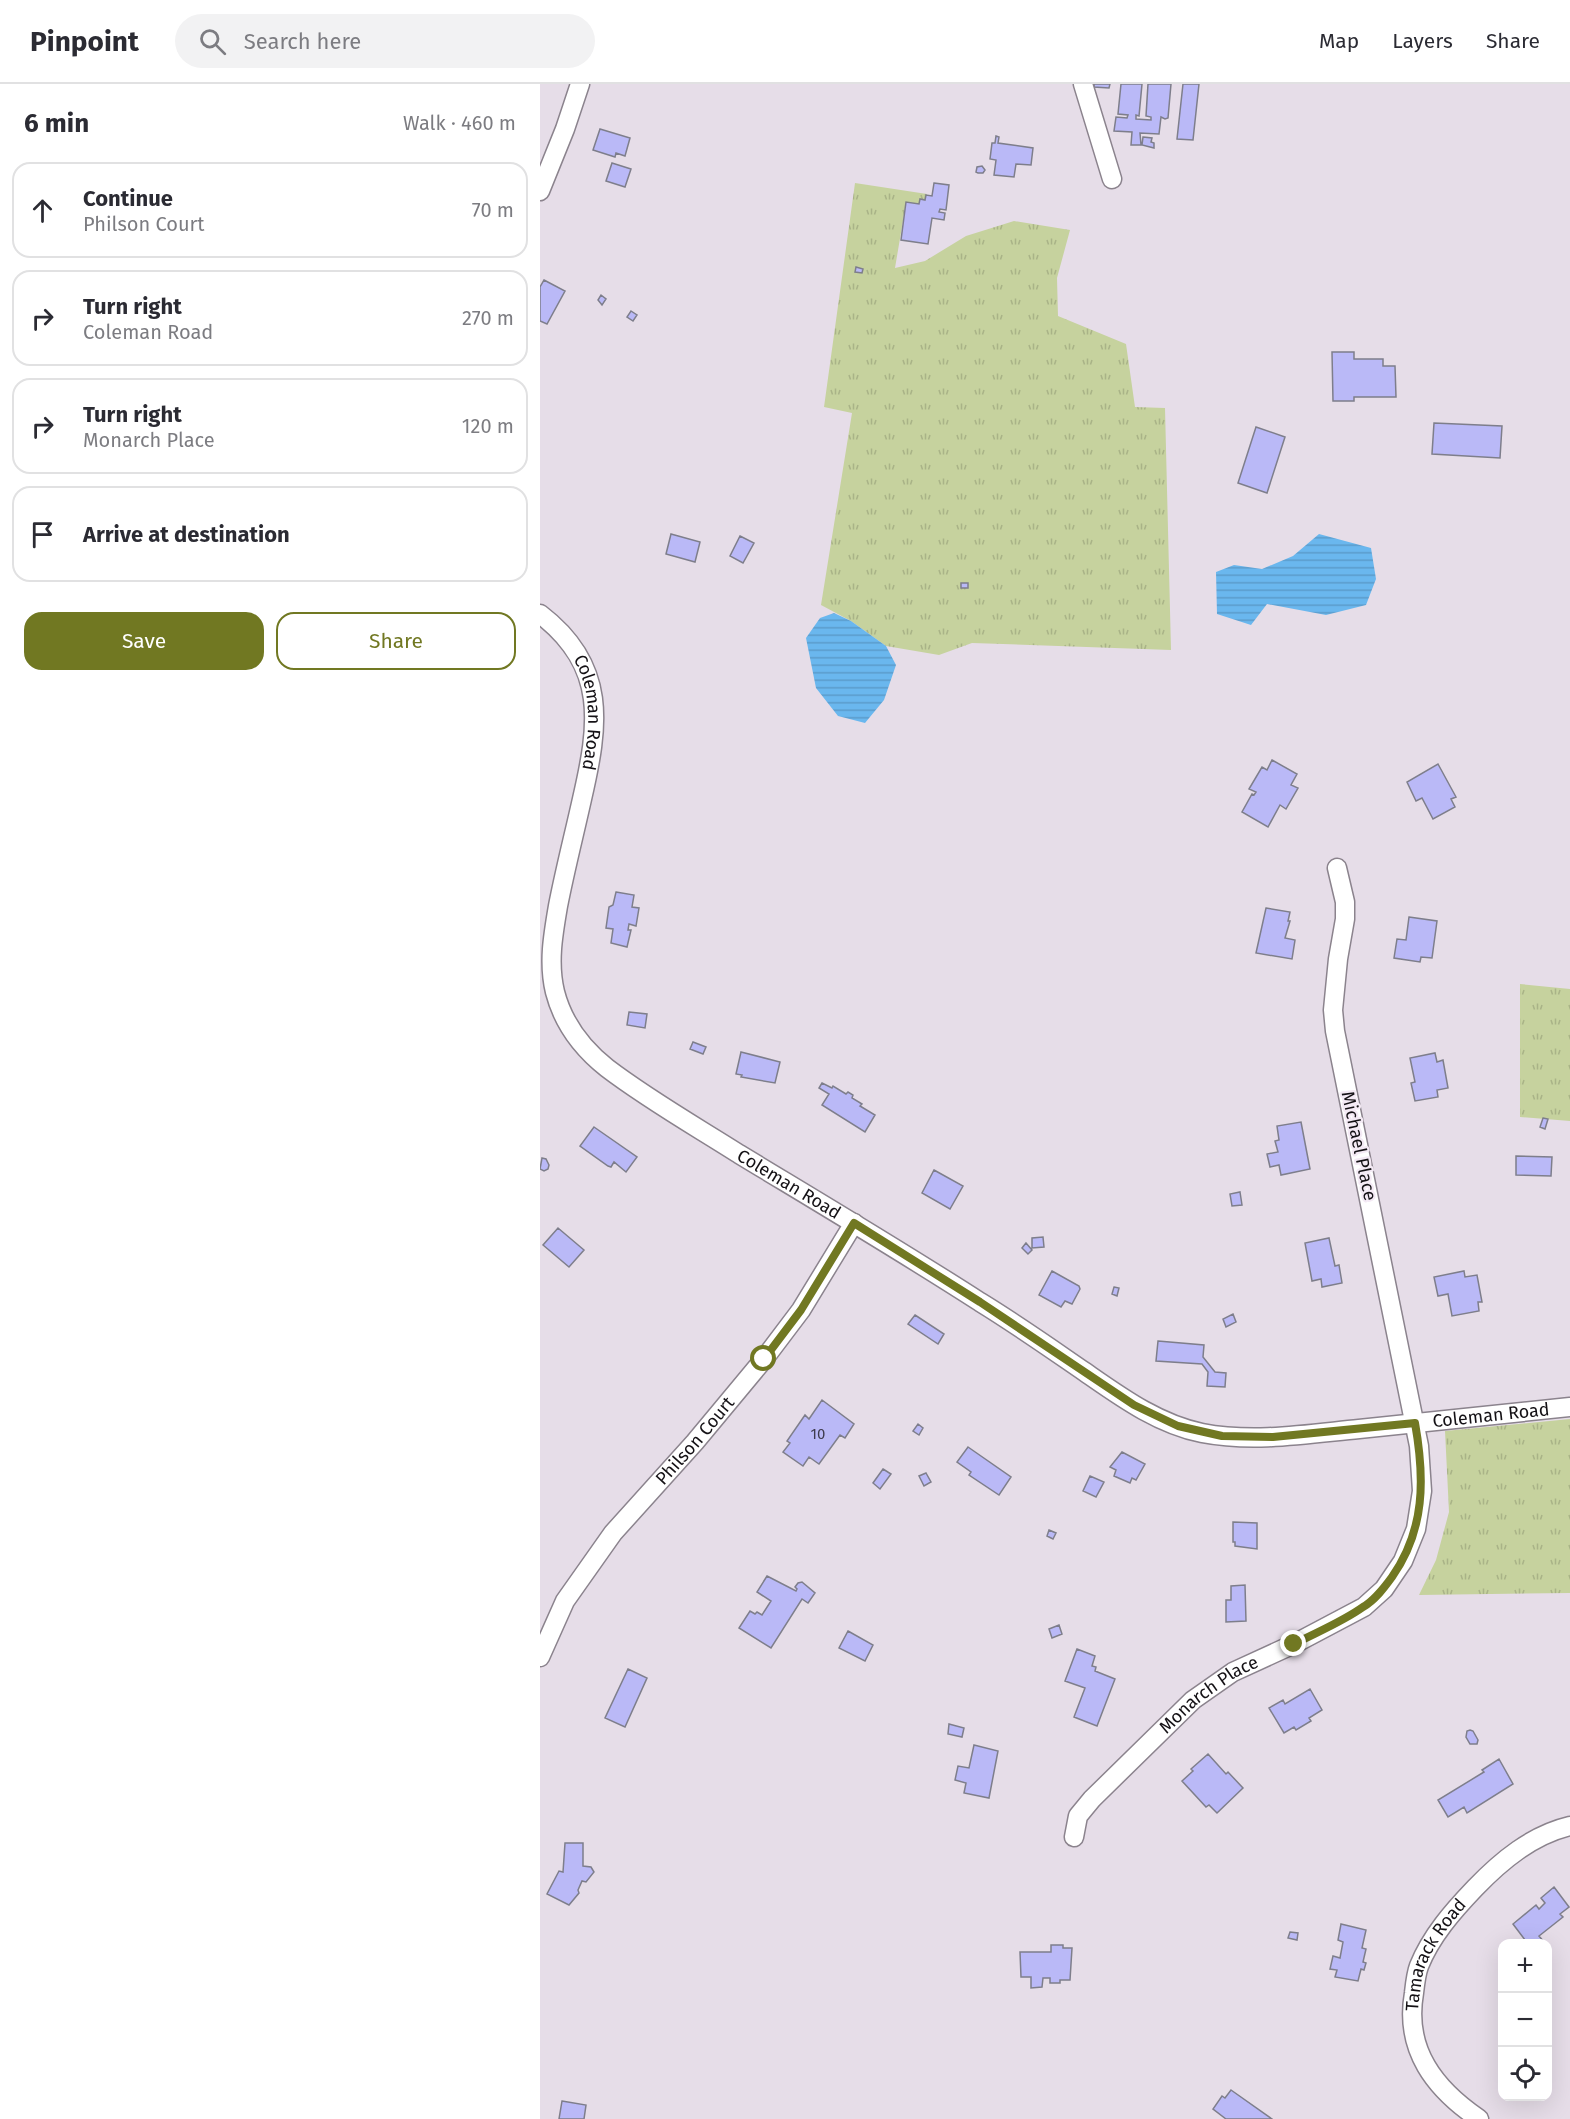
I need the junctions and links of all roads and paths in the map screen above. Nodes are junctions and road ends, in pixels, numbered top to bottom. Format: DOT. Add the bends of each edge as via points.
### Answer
graph roads {
  1 [pos="580,84"];
  2 [pos="1083,84"];
  3 [pos="1112,179"];
  4 [pos="540,190"];
  5 [pos="540,614"];
  6 [pos="1337,868"];
  7 [pos="854,1223"];
  8 [pos="1570,1407"];
  9 [pos="1415,1423"];
  10 [pos="540,1657"];
  11 [pos="1570,1826"];
  12 [pos="1074,1837"];
  13 [pos="1479,2119"];
  1 -- 4 [label="street"];
  2 -- 3 [label="street"];
  5 -- 7 [label="street, Coleman Road" via="579,657 594,701 590,764 552,942 554,990 570,1028 600,1062 648,1097"];
  6 -- 9 [label="street, Michael Place" via="1345,919 1334,1001 1335,1031"];
  7 -- 9 [label="street, Coleman Road" via="1134,1405 1178,1426 1222,1436 1273,1437"];
  7 -- 10 [label="street, Philson Court" via="801,1310 764,1359 613,1533 565,1601"];
  8 -- 9 [label="street, Coleman Road"];
  9 -- 12 [label="street, Monarch Place" via="1422,1491 1416,1529 1403,1561 1384,1589 1364,1607 1233,1672 1193,1700 1092,1799 1078,1816"];
  11 -- 13 [label="street, Tamarack Road" via="1524,1846 1492,1870 1434,1935 1418,1968 1412,2004 1417,2049 1432,2078 1459,2106"];
}
